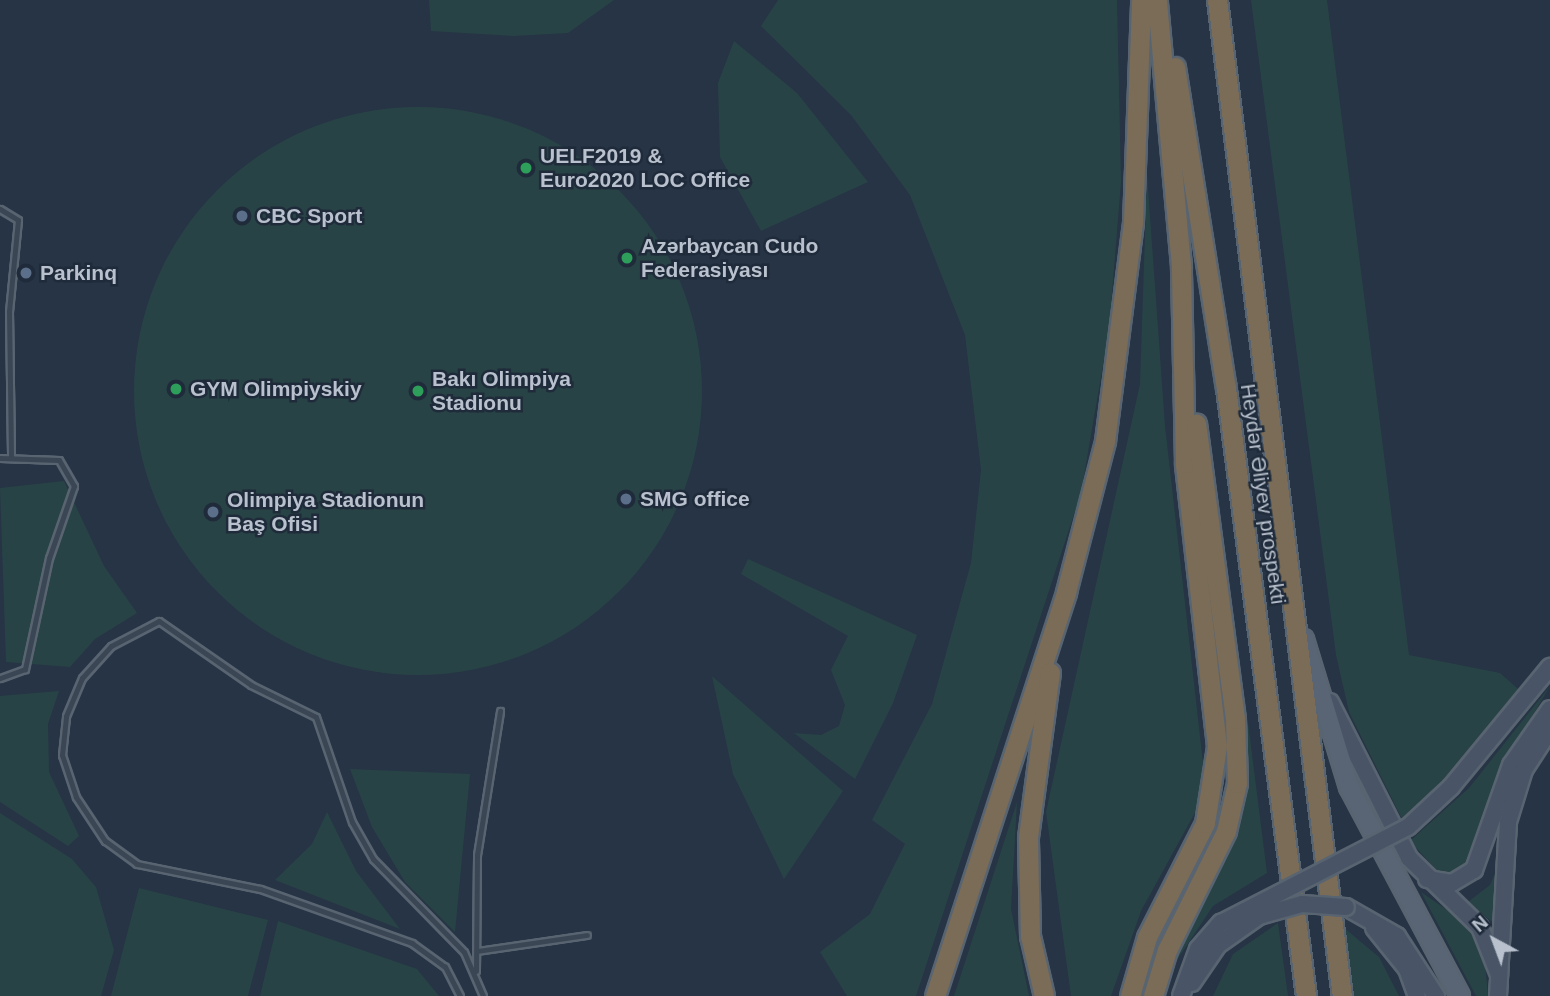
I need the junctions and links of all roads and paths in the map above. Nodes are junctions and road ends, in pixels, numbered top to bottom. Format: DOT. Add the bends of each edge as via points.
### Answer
graph roads {
  1 [pos="1141,0"];
  2 [pos="1157,0"];
  3 [pos="1164,0"];
  4 [pos="1217,0"];
  5 [pos="0,209"];
  6 [pos="1181,266"];
  7 [pos="12,456"];
  8 [pos="0,458"];
  9 [pos="1289,576"];
  10 [pos="1066,592"];
  11 [pos="1550,667"];
  12 [pos="0,678"];
  13 [pos="1550,709"];
  14 [pos="500,711"];
  15 [pos="1550,730"];
  16 [pos="1424,877"];
  17 [pos="1346,907"];
  18 [pos="587,935"];
  19 [pos="477,951"];
  20 [pos="476,971"];
  21 [pos="1499,975"];
  22 [pos="460,996"];
  23 [pos="483,996"];
  24 [pos="935,996"];
  25 [pos="1044,996"];
  26 [pos="1130,996"];
  27 [pos="1153,996"];
  28 [pos="1181,996"];
  29 [pos="1188,996"];
  30 [pos="1306,996"];
  31 [pos="1342,996"];
  32 [pos="1417,996"];
  33 [pos="1436,996"];
  34 [pos="1460,996"];
  35 [pos="1498,996"];
  1 -- 10 [label="highway" via="1125,311 1105,441"];
  2 -- 6 [label="highway"];
  3 -- 30 [label="highway, Heydər Əliyev prospekti" via="1227,401"];
  4 -- 9 [label="highway, Heydər Əliyev prospekti"];
  5 -- 7 [label="lane" via="18,220 9,311"];
  6 -- 26 [label="highway" via="1185,463 1216,771 1205,823 1147,937"];
  6 -- 27 [label="highway" via="1237,754 1226,831 1167,950"];
  7 -- 8 [label="lane"];
  7 -- 12 [label="lane" via="59,460 74,486 49,558 25,668"];
  9 -- 16 [label="main road" via="1344,735"];
  9 -- 31 [label="highway, Heydər Əliyev prospekti"];
  9 -- 34 [label="main road" via="1349,787"];
  10 -- 24 [label="highway"];
  10 -- 25 [label="highway" via="1028,837 1030,936"];
  11 -- 28 [label="main road, bridge" via="1451,787 1408,827 1221,923 1194,956"];
  13 -- 16 [label="main road" via="1511,765 1474,870 1452,883"];
  14 -- 19 [label="lane" via="477,855"];
  15 -- 21 [label="main road" via="1512,805"];
  16 -- 21 [label="main road" via="1480,927"];
  17 -- 29 [label="main road, bridge" via="1302,904 1259,916 1218,944"];
  17 -- 32 [label="main road" via="1392,948"];
  17 -- 33 [label="main road" via="1397,936"];
  18 -- 19 [label="lane"];
  19 -- 20 [label="lane"];
  20 -- 22 [label="lane" via="373,859 352,822 316,717 251,685 159,621 111,646 82,678 66,716 62,755 76,797 105,841 163,873 260,888 412,943 445,967"];
  20 -- 23 [label="lane"];
  21 -- 35 [label="main road"];
}
